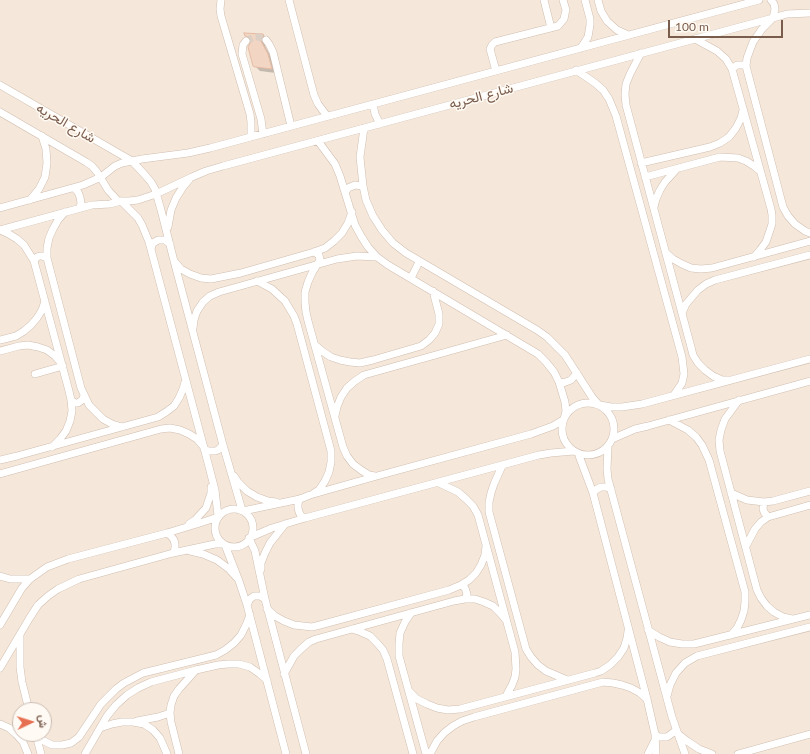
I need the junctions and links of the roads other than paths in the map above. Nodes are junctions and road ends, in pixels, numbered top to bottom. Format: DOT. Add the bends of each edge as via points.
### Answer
graph roads {
  1 [pos="221,0"];
  2 [pos="289,0"];
  3 [pos="544,0"];
  4 [pos="564,0"];
  5 [pos="585,0"];
  6 [pos="598,0"];
  7 [pos="759,0"];
  8 [pos="771,0"];
  9 [pos="810,13"];
  10 [pos="773,18"];
  11 [pos="551,28"];
  12 [pos="628,35"];
  13 [pos="695,39"];
  14 [pos="266,40"];
  15 [pos="246,41"];
  16 [pos="581,48"];
  17 [pos="641,53"];
  18 [pos="746,66"];
  19 [pos="732,69"];
  20 [pos="576,70"];
  21 [pos="496,71"];
  22 [pos="0,85"];
  23 [pos="373,104"];
  24 [pos="626,105"];
  25 [pos="614,108"];
  26 [pos="743,108"];
  27 [pos="0,112"];
  28 [pos="327,116"];
  29 [pos="380,124"];
  30 [pos="290,126"];
  31 [pos="364,128"];
  32 [pos="263,134"];
  33 [pos="42,136"];
  34 [pos="251,137"];
  35 [pos="318,140"];
  36 [pos="132,161"];
  37 [pos="641,163"];
  38 [pos="679,168"];
  39 [pos="761,172"];
  40 [pos="101,177"];
  41 [pos="192,177"];
  42 [pos="645,177"];
  43 [pos="363,186"];
  44 [pos="74,188"];
  45 [pos="346,191"];
  46 [pos="156,194"];
  47 [pos="30,200"];
  48 [pos="121,201"];
  49 [pos="783,207"];
  50 [pos="0,208"];
  51 [pos="80,208"];
  52 [pos="654,209"];
  53 [pos="771,209"];
  54 [pos="65,212"];
  55 [pos="352,212"];
  56 [pos="0,230"];
  57 [pos="810,233"];
  58 [pos="168,236"];
  59 [pos="810,242"];
  60 [pos="170,244"];
  61 [pos="151,250"];
  62 [pos="314,252"];
  63 [pos="666,253"];
  64 [pos="810,255"];
  65 [pos="377,257"];
  66 [pos="754,257"];
  67 [pos="47,258"];
  68 [pos="34,261"];
  69 [pos="174,261"];
  70 [pos="419,262"];
  71 [pos="318,264"];
  72 [pos="712,268"];
  73 [pos="240,273"];
  74 [pos="411,278"];
  75 [pos="715,280"];
  76 [pos="257,281"];
  77 [pos="244,285"];
  78 [pos="432,291"];
  79 [pos="45,301"];
  80 [pos="306,312"];
  81 [pos="682,313"];
  82 [pos="294,316"];
  83 [pos="192,330"];
  84 [pos="507,335"];
  85 [pos="16,336"];
  86 [pos="0,340"];
  87 [pos="315,345"];
  88 [pos="19,346"];
  89 [pos="0,352"];
  90 [pos="694,355"];
  91 [pos="682,357"];
  92 [pos="810,359"];
  93 [pos="360,363"];
  94 [pos="62,365"];
  95 [pos="577,373"];
  96 [pos="35,374"];
  97 [pos="364,375"];
  98 [pos="186,380"];
  99 [pos="731,380"];
  100 [pos="810,381"];
  101 [pos="559,382"];
  102 [pos="674,395"];
  103 [pos="84,396"];
  104 [pos="71,400"];
  105 [pos="739,400"];
  106 [pos="600,405"];
  107 [pos="158,417"];
  108 [pos="334,418"];
  109 [pos="564,419"];
  110 [pos="669,420"];
  111 [pos="122,427"];
  112 [pos="161,429"];
  113 [pos="610,443"];
  114 [pos="223,445"];
  115 [pos="52,447"];
  116 [pos="343,447"];
  117 [pos="204,448"];
  118 [pos="331,451"];
  119 [pos="720,451"];
  120 [pos="576,452"];
  121 [pos="707,454"];
  122 [pos="0,460"];
  123 [pos="502,466"];
  124 [pos="231,472"];
  125 [pos="0,473"];
  126 [pos="212,476"];
  127 [pos="377,476"];
  128 [pos="439,482"];
  129 [pos="611,489"];
  130 [pos="810,491"];
  131 [pos="593,493"];
  132 [pos="731,493"];
  133 [pos="310,495"];
  134 [pos="300,499"];
  135 [pos="764,502"];
  136 [pos="280,503"];
  137 [pos="810,505"];
  138 [pos="242,510"];
  139 [pos="489,512"];
  140 [pos="478,515"];
  141 [pos="218,516"];
  142 [pos="768,517"];
  143 [pos="305,518"];
  144 [pos="285,524"];
  145 [pos="182,528"];
  146 [pos="167,534"];
  147 [pos="250,538"];
  148 [pos="224,544"];
  149 [pos="486,546"];
  150 [pos="746,546"];
  151 [pos="188,550"];
  152 [pos="173,553"];
  153 [pos="260,575"];
  154 [pos="0,576"];
  155 [pos="30,579"];
  156 [pos="239,581"];
  157 [pos="461,585"];
  158 [pos="757,590"];
  159 [pos="745,592"];
  160 [pos="265,599"];
  161 [pos="465,599"];
  162 [pos="247,605"];
  163 [pos="267,609"];
  164 [pos="411,613"];
  165 [pos="810,614"];
  166 [pos="250,615"];
  167 [pos="792,619"];
  168 [pos="506,620"];
  169 [pos="0,624"];
  170 [pos="312,627"];
  171 [pos="628,627"];
  172 [pos="810,627"];
  173 [pos="352,629"];
  174 [pos="648,630"];
  175 [pos="20,635"];
  176 [pos="731,635"];
  177 [pos="316,639"];
  178 [pos="694,644"];
  179 [pos="526,649"];
  180 [pos="515,652"];
  181 [pos="216,655"];
  182 [pos="399,656"];
  183 [pos="697,656"];
  184 [pos="387,659"];
  185 [pos="218,665"];
  186 [pos="0,668"];
  187 [pos="196,670"];
  188 [pos="601,671"];
  189 [pos="284,674"];
  190 [pos="267,680"];
  191 [pos="567,680"];
  192 [pos="603,682"];
  193 [pos="409,691"];
  194 [pos="506,696"];
  195 [pos="667,698"];
  196 [pos="647,699"];
  197 [pos="27,702"];
  198 [pos="460,709"];
  199 [pos="170,714"];
  200 [pos="462,721"];
  201 [pos="133,722"];
  202 [pos="0,724"];
  203 [pos="100,728"];
  204 [pos="84,730"];
  205 [pos="676,731"];
  206 [pos="810,734"];
  207 [pos="656,736"];
  208 [pos="94,738"];
  209 [pos="38,742"];
  210 [pos="46,742"];
  211 [pos="177,744"];
  212 [pos="166,751"];
  213 [pos="28,754"];
  214 [pos="41,754"];
  215 [pos="85,754"];
  216 [pos="179,754"];
  217 [pos="286,754"];
  218 [pos="306,754"];
  219 [pos="414,754"];
  220 [pos="426,754"];
  221 [pos="430,754"];
  222 [pos="648,754"];
  223 [pos="656,754"];
  224 [pos="685,754"];
  225 [pos="712,754"];
  226 [pos="738,754"];
  1 -- 34 [label="street" via="221,16 250,114"];
  2 -- 28 [label="street" via="314,95"];
  3 -- 11 [label="street"];
  4 -- 11 [label="street" via="564,19 558,26"];
  5 -- 16 [label="street" via="590,25 588,37"];
  6 -- 12 [label="street" via="608,21 617,30"];
  7 -- 12 [label="street, شارع الحريه"];
  8 -- 10 [label="street" via="775,9"];
  9 -- 10 [label="street, شارع الحريه"];
  10 -- 13 [label="street, شارع الحريه"];
  10 -- 18 [label="street" via="755,38 749,50"];
  11 -- 21 [label="street" via="493,43 490,49"];
  12 -- 16 [label="street, شارع الحريه"];
  13 -- 17 [label="street, شارع الحريه"];
  13 -- 19 [label="street" via="717,51"];
  14 -- 30 [label="street" via="273,52"];
  15 -- 32 [label="street" via="242,54"];
  16 -- 21 [label="street, شارع الحريه"];
  17 -- 20 [label="street, شارع الحريه"];
  17 -- 24 [label="street" via="626,84"];
  18 -- 19 [label="street" via="737,65"];
  18 -- 49 [label="street"];
  19 -- 26 [label="street"];
  20 -- 25 [label="street" via="595,83 609,98"];
  20 -- 29 [label="street, شارع الحريه"];
  21 -- 23 [label="street, شارع الحريه"];
  22 -- 36 [label="street, شارع الحريه"];
  23 -- 28 [label="street, شارع الحريه"];
  23 -- 29 [label="street"];
  24 -- 25 [label="street" via="620,103"];
  24 -- 37 [label="street"];
  25 -- 91 [label="street"];
  26 -- 37 [label="street" via="736,128 720,143"];
  26 -- 39 [label="street"];
  27 -- 33 [label="street, شارع الحريه"];
  28 -- 30 [label="street, شارع الحريه"];
  29 -- 31 [label="street, شارع الحريه"];
  30 -- 32 [label="street, شارع الحريه"];
  31 -- 35 [label="street, شارع الحريه"];
  31 -- 43 [label="street" via="360,157"];
  32 -- 34 [label="street, شارع الحريه"];
  33 -- 40 [label="street, شارع الحريه" via="92,166"];
  33 -- 47 [label="street" via="46,149 45,177"];
  34 -- 36 [label="street, شارع الحريه" via="188,153"];
  35 -- 41 [label="street, شارع الحريه"];
  35 -- 45 [label="street" via="335,164"];
  36 -- 40 [label="street, شارع الحريه" via="115,166"];
  36 -- 46 [label="street, شارع الحريه" via="146,175"];
  37 -- 42 [label="street"];
  38 -- 39 [label="street" via="728,157 746,161"];
  38 -- 42 [label="street"];
  38 -- 52 [label="street" via="662,186"];
  39 -- 53 [label="street"];
  40 -- 44 [label="street"];
  40 -- 48 [label="street, شارع الحريه" via="111,194"];
  41 -- 46 [label="street, شارع الحريه"];
  41 -- 58 [label="street" via="173,204 168,223"];
  42 -- 52 [label="street"];
  43 -- 45 [label="street" via="352,186"];
  43 -- 70 [label="street" via="366,200 382,230 393,243"];
  44 -- 47 [label="street"];
  44 -- 51 [label="street" via="80,197"];
  45 -- 55 [label="street"];
  46 -- 48 [label="street, شارع الحريه" via="138,200"];
  46 -- 58 [label="street"];
  47 -- 50 [label="street"];
  48 -- 51 [label="street"];
  48 -- 61 [label="street" via="138,218"];
  49 -- 53 [label="street" via="778,212"];
  49 -- 57 [label="street" via="795,224"];
  51 -- 54 [label="street"];
  52 -- 63 [label="street"];
  53 -- 66 [label="street" via="770,233"];
  54 -- 56 [label="street"];
  54 -- 67 [label="street" via="49,238"];
  55 -- 62 [label="street" via="342,233 325,248"];
  55 -- 65 [label="street" via="361,236"];
  56 -- 68 [label="street" via="24,245"];
  58 -- 60 [label="street"];
  59 -- 66 [label="street"];
  60 -- 61 [label="street" via="165,240 158,240 153,243"];
  60 -- 69 [label="street"];
  61 -- 98 [label="street"];
  62 -- 71 [label="street" via="320,257"];
  62 -- 73 [label="street"];
  63 -- 72 [label="street" via="673,260 691,268"];
  63 -- 81 [label="street"];
  64 -- 75 [label="street"];
  65 -- 71 [label="street" via="346,256"];
  65 -- 74 [label="street"];
  66 -- 72 [label="street"];
  67 -- 68 [label="street" via="40,256"];
  67 -- 103 [label="street"];
  68 -- 79 [label="street"];
  69 -- 73 [label="street" via="190,274 201,278 211,279"];
  69 -- 83 [label="street"];
  70 -- 74 [label="street"];
  70 -- 95 [label="street" via="547,337 565,355"];
  71 -- 76 [label="street"];
  71 -- 80 [label="street" via="305,292"];
  72 -- 75 [label="street" via="711,276"];
  73 -- 77 [label="street" via="239,281"];
  74 -- 78 [label="street"];
  75 -- 81 [label="street" via="698,290"];
  76 -- 77 [label="street"];
  76 -- 82 [label="street" via="279,294"];
  77 -- 83 [label="street" via="219,292 203,302 197,311"];
  78 -- 84 [label="street"];
  78 -- 93 [label="street" via="440,314 439,324 429,340 421,346"];
  79 -- 85 [label="street" via="34,322"];
  79 -- 94 [label="street"];
  80 -- 82 [label="street" via="301,310"];
  80 -- 87 [label="street"];
  81 -- 90 [label="street"];
  82 -- 118 [label="street"];
  83 -- 114 [label="street"];
  84 -- 97 [label="street"];
  84 -- 101 [label="street" via="538,354"];
  85 -- 86 [label="street"];
  85 -- 88 [label="street" via="20,340"];
  87 -- 93 [label="street" via="331,357"];
  87 -- 108 [label="street"];
  88 -- 89 [label="street"];
  88 -- 94 [label="street" via="47,350"];
  90 -- 91 [label="street"];
  90 -- 99 [label="street" via="698,363 713,376"];
  91 -- 102 [label="street" via="684,374"];
  92 -- 99 [label="street"];
  93 -- 97 [label="street" via="359,370"];
  94 -- 96 [label="street"];
  94 -- 104 [label="street"];
  95 -- 101 [label="street" via="568,382"];
  95 -- 106 [label="street"];
  97 -- 108 [label="street" via="347,388"];
  98 -- 107 [label="street" via="176,402"];
  98 -- 117 [label="street"];
  99 -- 102 [label="street"];
  100 -- 105 [label="street"];
  101 -- 109 [label="street" via="565,402"];
  102 -- 106 [label="street" via="622,407"];
  103 -- 104 [label="street" via="78,403"];
  103 -- 111 [label="street" via="96,412"];
  104 -- 115 [label="street" via="72,411 66,431"];
  105 -- 110 [label="street"];
  105 -- 119 [label="street" via="725,419 719,440"];
  106 -- 109 [label="street" via="586,402 579,404 572,408"];
  106 -- 113 [label="street" via="613,420 614,433"];
  107 -- 111 [label="street"];
  107 -- 112 [label="street" via="163,425"];
  108 -- 116 [label="street"];
  109 -- 120 [label="street" via="563,437"];
  109 -- 127 [label="street" via="531,434"];
  110 -- 113 [label="street" via="636,429"];
  110 -- 121 [label="street" via="696,437"];
  111 -- 115 [label="street"];
  112 -- 117 [label="street" via="180,430 197,439"];
  112 -- 125 [label="street"];
  113 -- 120 [label="street" via="594,454"];
  113 -- 129 [label="street" via="607,469"];
  114 -- 117 [label="street" via="215,451"];
  114 -- 124 [label="street"];
  115 -- 122 [label="street"];
  116 -- 118 [label="street" via="338,452"];
  116 -- 127 [label="street" via="353,464 369,475"];
  117 -- 126 [label="street"];
  118 -- 133 [label="street" via="331,462 325,481 319,490"];
  119 -- 121 [label="street" via="711,450"];
  119 -- 132 [label="street"];
  120 -- 123 [label="street" via="551,453"];
  120 -- 131 [label="street"];
  121 -- 159 [label="street"];
  123 -- 128 [label="street"];
  123 -- 139 [label="street" via="491,493"];
  124 -- 136 [label="street" via="238,482 257,497"];
  124 -- 138 [label="street"];
  126 -- 141 [label="street"];
  126 -- 145 [label="street" via="211,493 206,508 196,520"];
  127 -- 133 [label="street"];
  128 -- 140 [label="street" via="466,498"];
  128 -- 143 [label="street"];
  129 -- 131 [label="street" via="601,487"];
  129 -- 174 [label="street"];
  130 -- 135 [label="street"];
  131 -- 171 [label="street"];
  132 -- 135 [label="street" via="747,500"];
  132 -- 150 [label="street"];
  133 -- 134 [label="street"];
  134 -- 136 [label="street"];
  134 -- 143 [label="street" via="299,512"];
  135 -- 142 [label="street" via="763,509"];
  136 -- 138 [label="street"];
  137 -- 142 [label="street"];
  138 -- 141 [label="street" via="229,509"];
  138 -- 147 [label="street" via="252,522"];
  139 -- 140 [label="street" via="482,509"];
  139 -- 179 [label="street"];
  140 -- 149 [label="street"];
  141 -- 145 [label="street"];
  141 -- 148 [label="street" via="214,529 217,538"];
  142 -- 150 [label="street" via="755,529"];
  143 -- 144 [label="street"];
  144 -- 147 [label="street"];
  144 -- 153 [label="street" via="265,553"];
  145 -- 146 [label="street"];
  146 -- 152 [label="street" via="174,540"];
  146 -- 155 [label="street" via="57,563"];
  147 -- 148 [label="street" via="238,546"];
  147 -- 153 [label="street"];
  148 -- 151 [label="street"];
  148 -- 156 [label="street"];
  149 -- 157 [label="street" via="478,569"];
  149 -- 168 [label="street"];
  150 -- 158 [label="street"];
  151 -- 152 [label="street"];
  151 -- 156 [label="street" via="217,560"];
  152 -- 175 [label="street" via="79,579 58,589 38,605"];
  153 -- 160 [label="street"];
  154 -- 155 [label="street"];
  155 -- 169 [label="street"];
  156 -- 162 [label="street"];
  157 -- 161 [label="street" via="467,594"];
  157 -- 170 [label="street"];
  158 -- 159 [label="street"];
  158 -- 167 [label="street" via="767,606"];
  159 -- 176 [label="street" via="744,611"];
  160 -- 162 [label="street" via="254,596"];
  160 -- 163 [label="street"];
  161 -- 164 [label="street"];
  161 -- 168 [label="street" via="479,600 493,606"];
  162 -- 166 [label="street"];
  163 -- 170 [label="street" via="294,625"];
  163 -- 189 [label="street"];
  164 -- 173 [label="street"];
  164 -- 182 [label="street" via="400,633"];
  165 -- 167 [label="street"];
  166 -- 181 [label="street" via="241,635"];
  166 -- 190 [label="street"];
  167 -- 176 [label="street"];
  168 -- 180 [label="street"];
  170 -- 177 [label="street" via="311,634"];
  171 -- 188 [label="street" via="624,648 618,658"];
  171 -- 196 [label="street"];
  172 -- 183 [label="street"];
  173 -- 177 [label="street"];
  173 -- 184 [label="street" via="370,636 383,650"];
  174 -- 178 [label="street" via="670,642"];
  174 -- 195 [label="street"];
  175 -- 186 [label="street"];
  175 -- 197 [label="street" via="20,667"];
  176 -- 178 [label="street"];
  177 -- 189 [label="street" via="298,652"];
  178 -- 183 [label="street" via="692,651"];
  179 -- 180 [label="street" via="523,653"];
  179 -- 191 [label="street" via="538,665"];
  180 -- 194 [label="street" via="515,677"];
  181 -- 185 [label="street" via="220,659"];
  181 -- 204 [label="street" via="153,670 129,680 101,704"];
  182 -- 184 [label="street" via="391,655"];
  182 -- 193 [label="street"];
  183 -- 195 [label="street" via="676,673"];
  184 -- 219 [label="street"];
  185 -- 187 [label="street"];
  185 -- 190 [label="street" via="239,664"];
  187 -- 199 [label="street" via="176,692"];
  187 -- 203 [label="street" via="138,688 116,705"];
  188 -- 191 [label="street"];
  188 -- 192 [label="street" via="605,676"];
  189 -- 218 [label="street"];
  190 -- 217 [label="street"];
  191 -- 194 [label="street"];
  192 -- 196 [label="street" via="636,690"];
  192 -- 200 [label="street"];
  193 -- 198 [label="street" via="432,706 448,710"];
  193 -- 220 [label="street"];
  194 -- 198 [label="street"];
  195 -- 205 [label="street"];
  196 -- 207 [label="street"];
  198 -- 200 [label="street" via="458,718"];
  199 -- 201 [label="street"];
  199 -- 211 [label="street"];
  200 -- 221 [label="street" via="437,740"];
  201 -- 203 [label="street"];
  201 -- 212 [label="street" via="144,724 153,730"];
  202 -- 213 [label="street" via="16,734"];
  203 -- 208 [label="street"];
  204 -- 208 [label="street" via="88,737"];
  204 -- 210 [label="street" via="71,743 52,745"];
  205 -- 207 [label="street" via="667,737"];
  205 -- 224 [label="street"];
  205 -- 225 [label="street" via="699,749"];
  206 -- 226 [label="street"];
  207 -- 222 [label="street"];
  207 -- 223 [label="street"];
  208 -- 215 [label="street"];
  209 -- 214 [label="street"];
  211 -- 212 [label="street" via="169,744"];
  211 -- 216 [label="street"];
}
